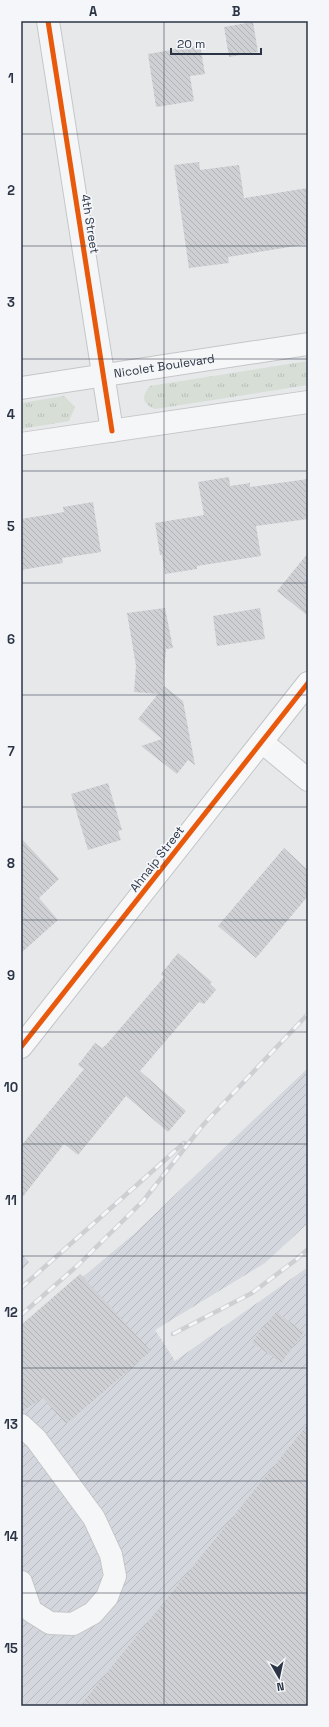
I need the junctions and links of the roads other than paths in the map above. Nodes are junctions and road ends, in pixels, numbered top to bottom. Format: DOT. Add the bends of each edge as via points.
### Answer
graph roads {
  1 [pos="48,21"];
  2 [pos="308,344"];
  3 [pos="103,377"];
  4 [pos="21,388"];
  5 [pos="308,402"];
  6 [pos="112,431"];
  7 [pos="21,444"];
  8 [pos="308,683"];
  9 [pos="262,742"];
  10 [pos="308,780"];
  11 [pos="21,1047"];
  12 [pos="21,1425"];
  13 [pos="21,1582"];
  1 -- 3 [label="street, 4th Street"];
  2 -- 3 [label="street, Nicolet Boulevard"];
  3 -- 4 [label="street, Nicolet Boulevard"];
  3 -- 6 [label="street, 4th Street"];
  5 -- 6 [label="street"];
  6 -- 7 [label="street"];
  8 -- 9 [label="main road, Ahnaip Street"];
  9 -- 10 [label="street"];
  9 -- 11 [label="main road, Ahnaip Street"];
  12 -- 13 [label="street" via="36,1439 94,1518 111,1555 115,1576 107,1597 93,1613 73,1624 50,1623 31,1611"];
}
